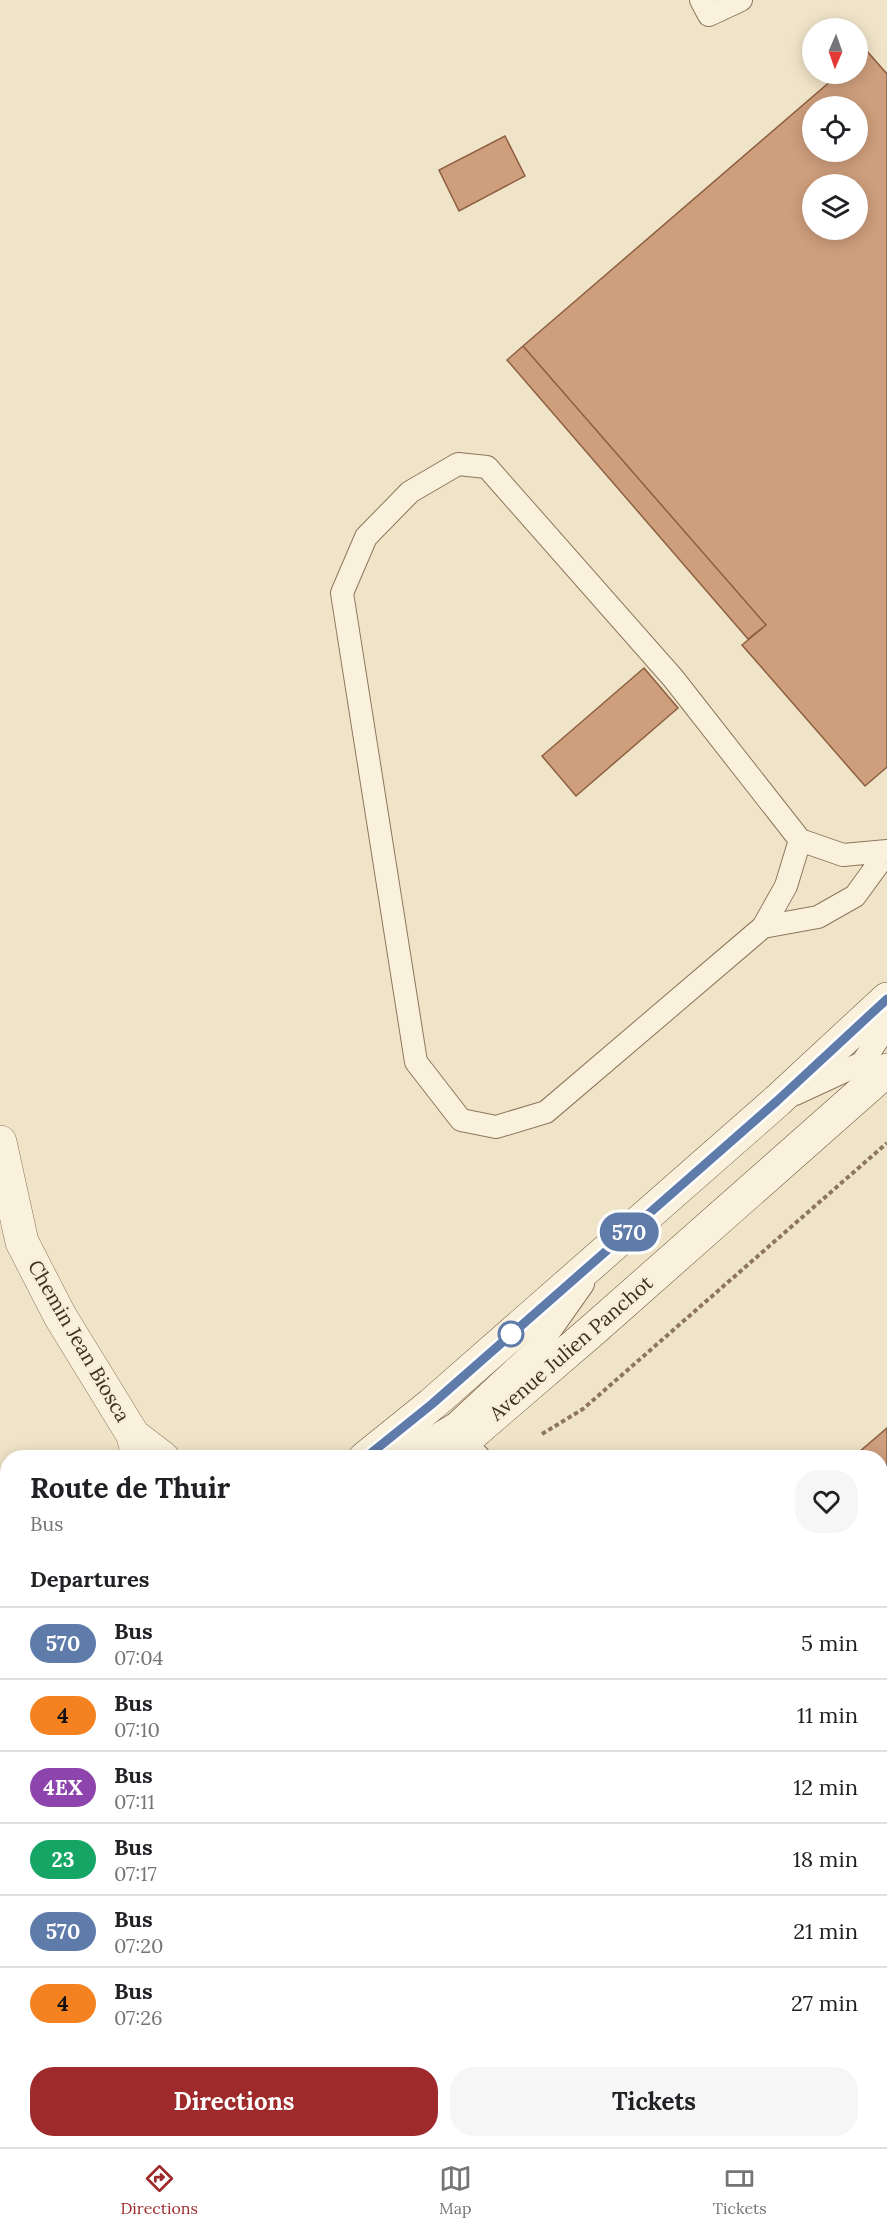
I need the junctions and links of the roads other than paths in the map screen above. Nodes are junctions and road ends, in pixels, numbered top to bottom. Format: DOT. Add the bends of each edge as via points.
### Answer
graph roads {
  1 [pos="702,0"];
  2 [pos="741,0"];
  3 [pos="801,840"];
  4 [pos="887,852"];
  5 [pos="763,927"];
  6 [pos="887,999"];
  7 [pos="887,1026"];
  8 [pos="878,1077"];
  9 [pos="777,1101"];
  10 [pos="0,1142"];
  11 [pos="605,1253"];
  12 [pos="461,1445"];
  13 [pos="136,1446"];
  14 [pos="375,1450"];
  15 [pos="437,1450"];
  1 -- 2 [label="lane" via="709,15"];
  3 -- 4 [label="lane" via="843,855"];
  3 -- 5 [label="lane" via="786,886"];
  3 -- 5 [label="lane" via="673,678 487,467 458,464 410,492 366,537 342,594 416,1062 461,1120 496,1127 546,1112"];
  4 -- 5 [label="lane" via="855,896 818,917"];
  6 -- 9 [label="main road"];
  7 -- 8 [label="lane"];
  8 -- 9 [label="lane"];
  8 -- 12 [label="main road, Avenue Julien Panchot"];
  9 -- 11 [label="main road"];
  10 -- 13 [label="main road, Chemin Jean Biosca" via="22,1242"];
  11 -- 12 [label="lane" via="540,1345"];
  11 -- 14 [label="main road"];
  12 -- 15 [label="lane"];
}
